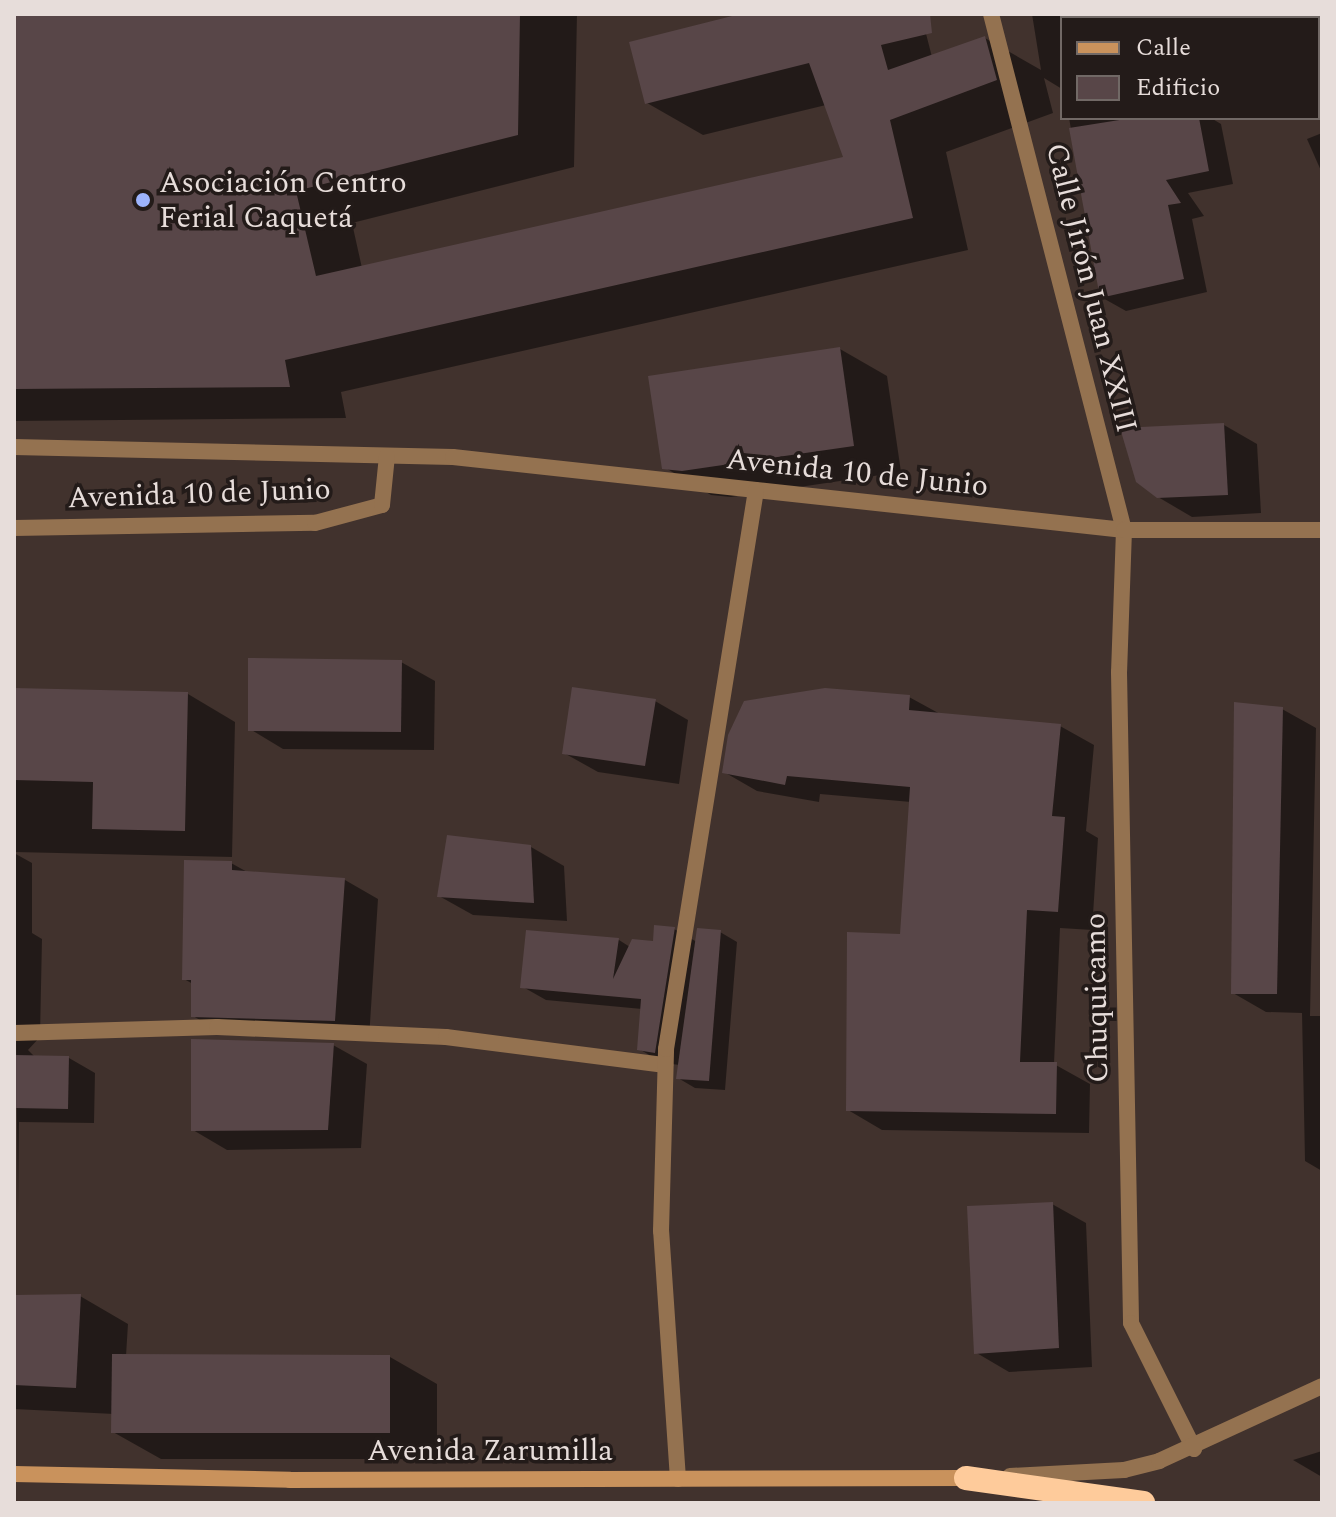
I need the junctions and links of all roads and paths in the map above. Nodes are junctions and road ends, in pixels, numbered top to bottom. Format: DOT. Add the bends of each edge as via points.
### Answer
graph roads {
  1 [pos="991,14"];
  2 [pos="14,447"];
  3 [pos="387,456"];
  4 [pos="756,490"];
  5 [pos="14,528"];
  6 [pos="1124,530"];
  7 [pos="1322,530"];
  8 [pos="14,1033"];
  9 [pos="665,1065"];
  10 [pos="1322,1386"];
  11 [pos="1194,1449"];
  12 [pos="14,1474"];
  13 [pos="966,1478"];
  14 [pos="678,1479"];
  15 [pos="1143,1503"];
  1 -- 6 [label="street, Calle Jirón Juan XXIII"];
  2 -- 3 [label="street, Avenida 10 de Junio"];
  3 -- 4 [label="street, Avenida 10 de Junio" via="453,457"];
  3 -- 5 [label="street, Avenida 10 de Junio" via="382,505 315,523"];
  4 -- 6 [label="street, Avenida 10 de Junio"];
  4 -- 9 [label="street"];
  6 -- 7 [label="street, Avenida 10 de Junio"];
  6 -- 11 [label="street, Chuquicamo" via="1119,672 1131,1323"];
  8 -- 9 [label="street" via="217,1027 446,1037"];
  9 -- 14 [label="street" via="661,1231"];
  10 -- 11 [label="street"];
  11 -- 13 [label="street" via="1124,1470"];
  12 -- 14 [label="main road, Avenida Zarumilla"];
  13 -- 14 [label="main road, Avenida Zarumilla"];
  13 -- 15 [label="highway"];
}
